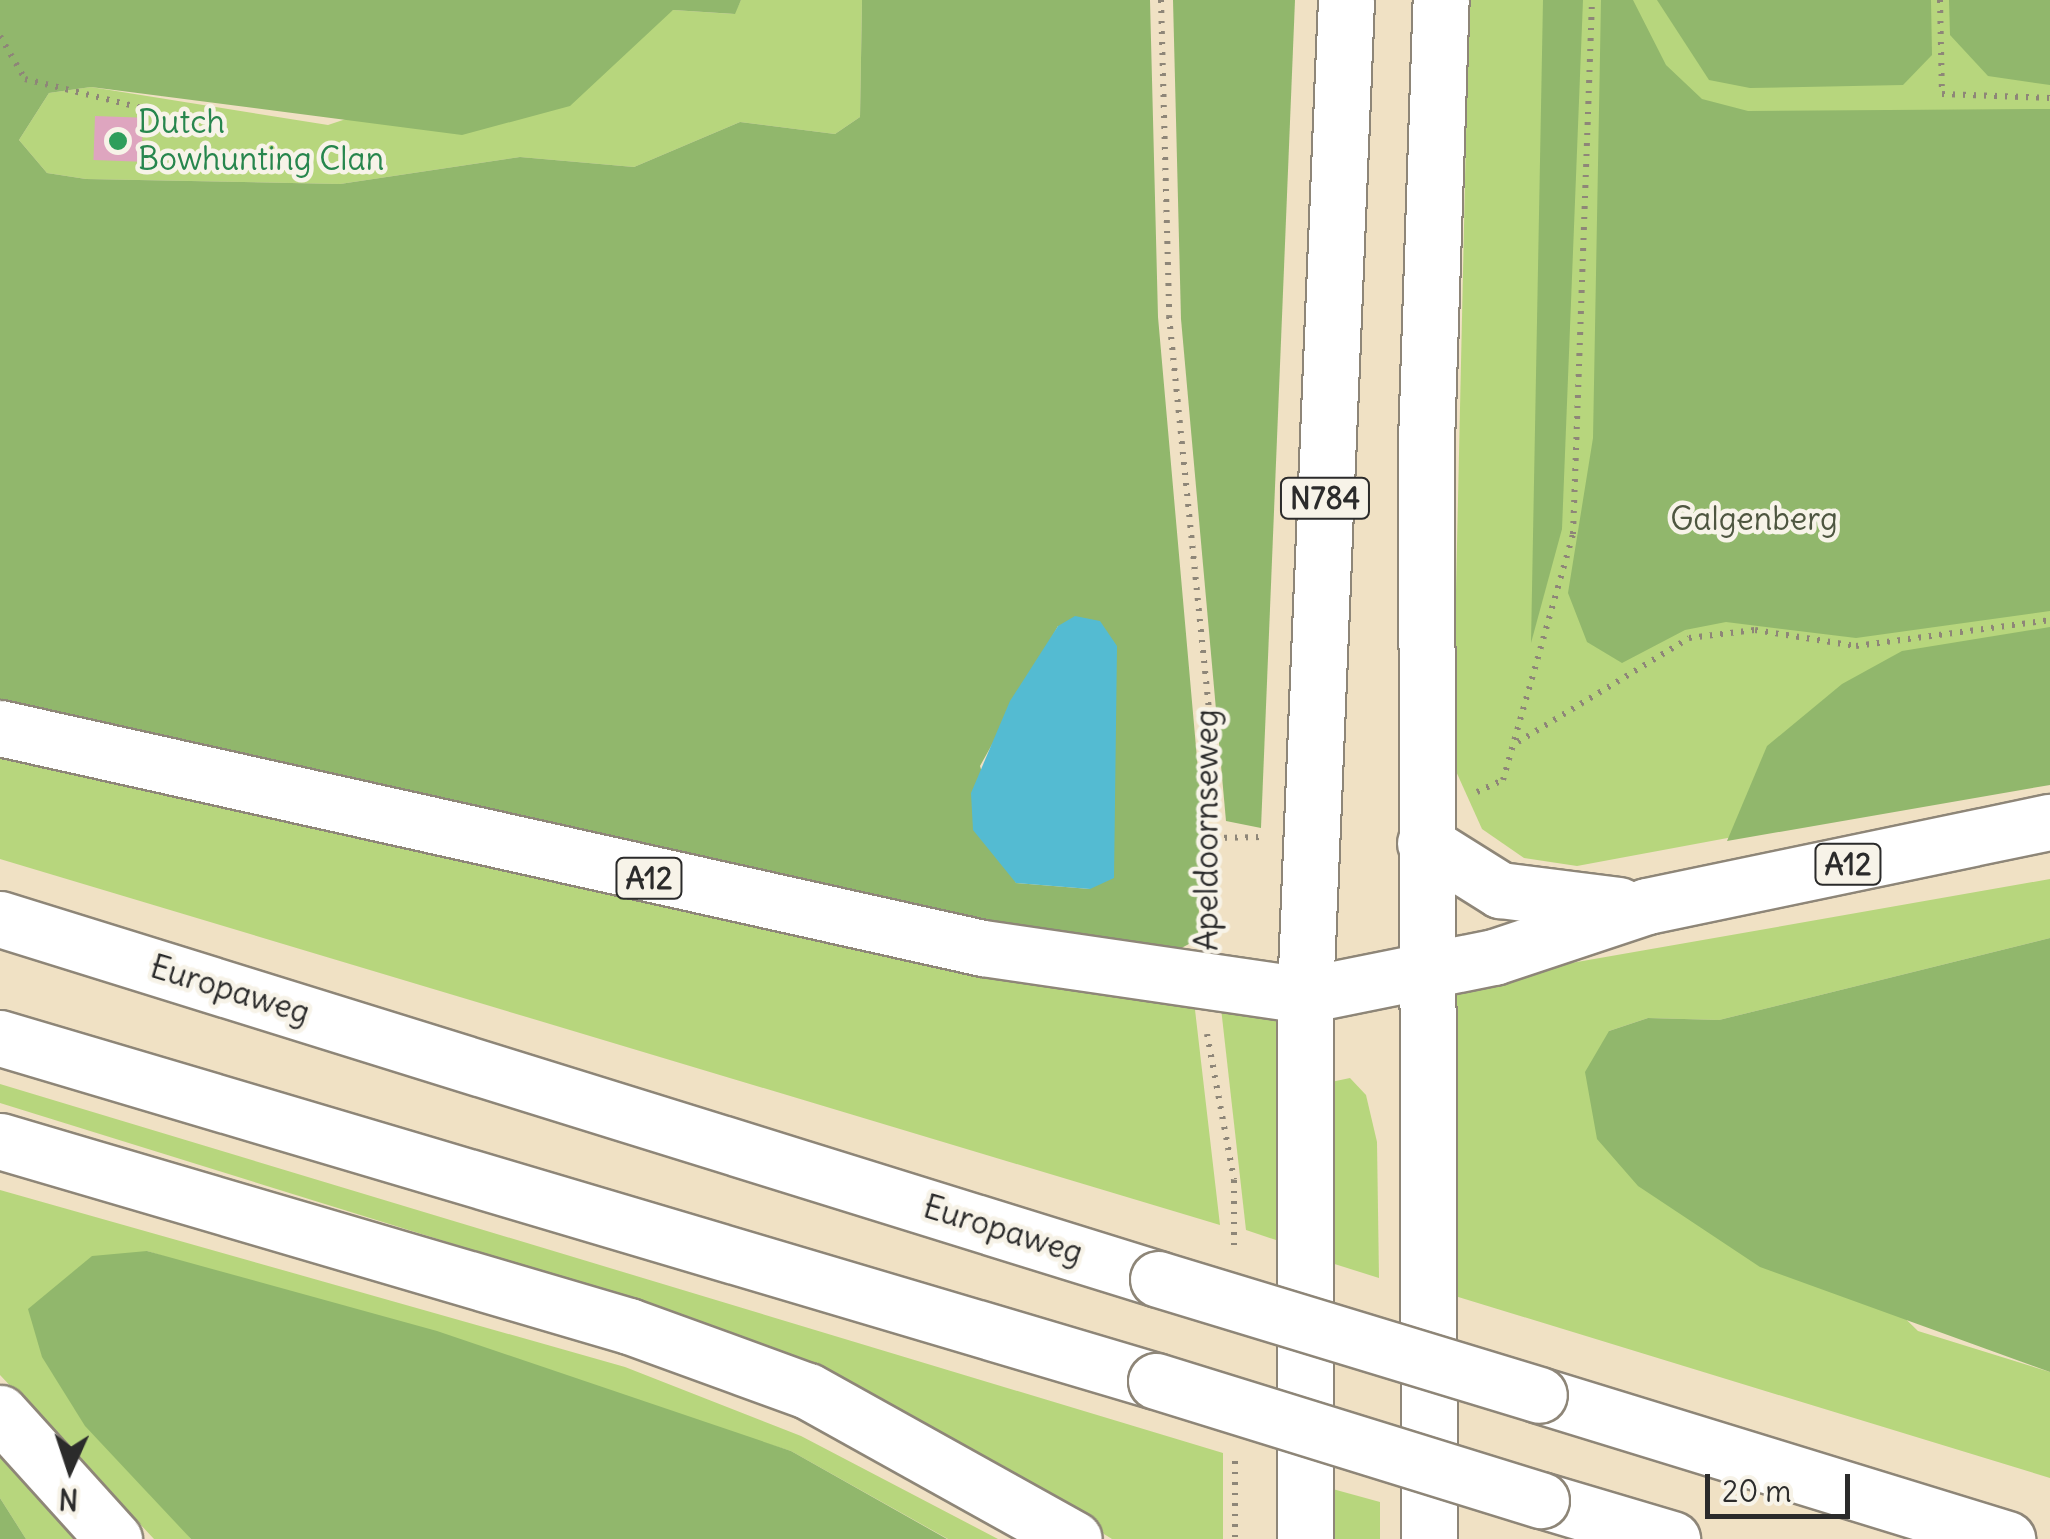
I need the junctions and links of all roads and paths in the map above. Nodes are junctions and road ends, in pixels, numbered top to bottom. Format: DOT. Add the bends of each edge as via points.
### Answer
graph roads {
  1 [pos="1162,0"];
  2 [pos="1346,0"];
  3 [pos="1441,0"];
  4 [pos="1592,0"];
  5 [pos="1940,0"];
  6 [pos="0,36"];
  7 [pos="2050,98"];
  8 [pos="142,108"];
  9 [pos="2050,620"];
  10 [pos="0,728"];
  11 [pos="2050,822"];
  12 [pos="1425,843"];
  13 [pos="1646,906"];
  14 [pos="0,919"];
  15 [pos="1425,966"];
  16 [pos="1207,980"];
  17 [pos="1305,995"];
  18 [pos="0,1038"];
  19 [pos="0,1142"];
  20 [pos="1234,1260"];
  21 [pos="0,1413"];
  22 [pos="1235,1439"];
  23 [pos="1926,1512"];
  24 [pos="114,1539"];
  25 [pos="1074,1539"];
  26 [pos="1235,1539"];
  27 [pos="1305,1539"];
  28 [pos="1429,1539"];
  29 [pos="1672,1539"];
  30 [pos="2008,1539"];
  31 [pos="2046,1539"];
  1 -- 16 [label="path, Apeldoornseweg" via="1169,316 1212,751"];
  2 -- 17 [label="main road, N784"];
  3 -- 12 [label="main road"];
  4 -- 9 [label="path" via="1573,534 1516,743 1689,638 1755,630 1856,646"];
  5 -- 7 [label="path" via="1942,94"];
  6 -- 8 [label="path" via="25,79"];
  10 -- 16 [label="main road, A12" via="944,940"];
  11 -- 13 [label="main road, A12"];
  12 -- 13 [label="main road, A12" via="1500,890"];
  12 -- 15 [label="main road"];
  13 -- 15 [label="main road, A12" via="1494,957"];
  14 -- 23 [label="main road, Europaweg, bridge"];
  15 -- 17 [label="main road"];
  15 -- 28 [label="main road"];
  16 -- 17 [label="main road, A12"];
  16 -- 20 [label="path, Apeldoornseweg" via="1210,1082 1234,1180"];
  17 -- 27 [label="main road, N784"];
  18 -- 29 [label="main road, bridge"];
  19 -- 25 [label="main road" via="629,1326 808,1392"];
  21 -- 24 [label="main road"];
  22 -- 26 [label="path"];
  23 -- 30 [label="main road, Europaweg"];
  23 -- 31 [label="main road"];
}
